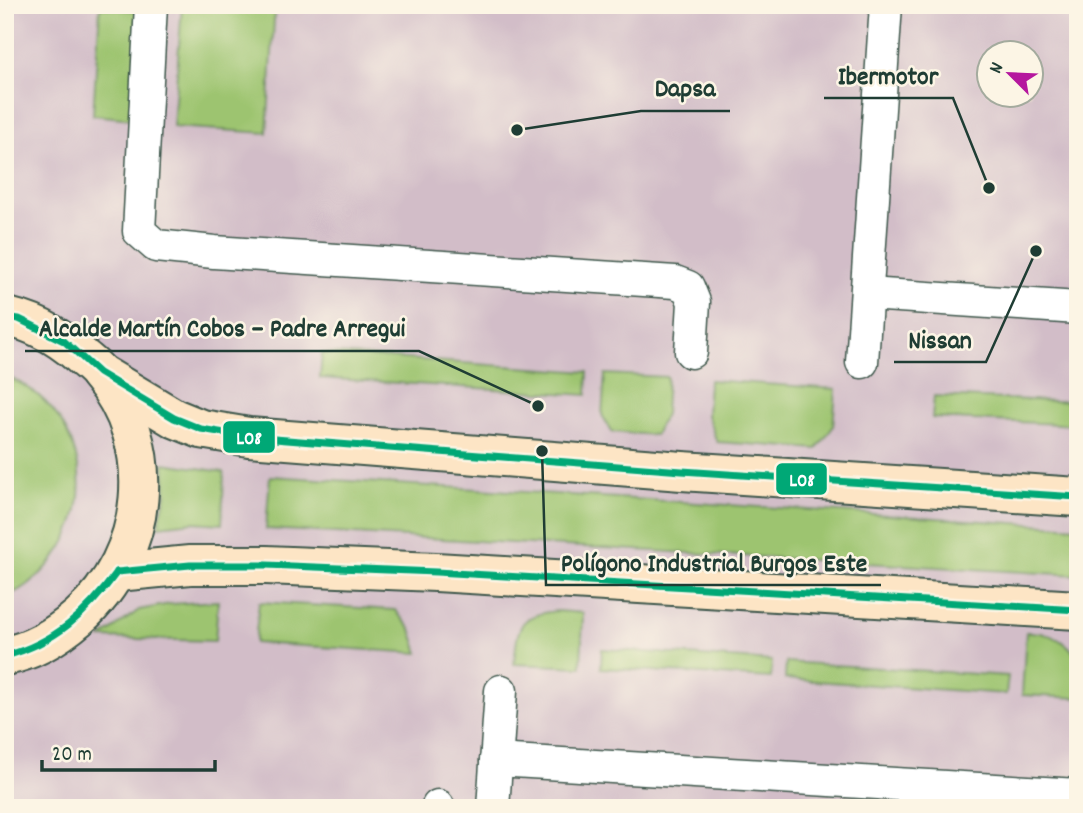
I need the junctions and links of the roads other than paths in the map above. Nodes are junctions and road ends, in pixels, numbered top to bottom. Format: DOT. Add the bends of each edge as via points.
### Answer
graph roads {
  1 [pos="151,5"];
  2 [pos="886,5"];
  3 [pos="868,294"];
  4 [pos="1078,308"];
  5 [pos="5,317"];
  6 [pos="691,352"];
  7 [pos="862,362"];
  8 [pos="99,373"];
  9 [pos="1078,497"];
  10 [pos="117,572"];
  11 [pos="1078,610"];
  12 [pos="5,656"];
  13 [pos="501,691"];
  14 [pos="496,760"];
  15 [pos="1078,795"];
  16 [pos="493,808"];
  1 -- 6 [label="lane" via="139,231 156,246 675,282 688,287 694,302"];
  2 -- 3 [label="lane"];
  3 -- 4 [label="lane"];
  3 -- 7 [label="lane"];
  5 -- 8 [label="main road" via="64,341"];
  8 -- 9 [label="main road" via="173,418 201,429 249,437"];
  8 -- 10 [label="main road" via="133,436 140,474 130,544"];
  10 -- 11 [label="main road" via="191,565 266,565"];
  10 -- 12 [label="main road" via="95,603 68,627 40,645"];
  13 -- 14 [label="lane"];
  14 -- 15 [label="lane"];
  14 -- 16 [label="lane"];
}
